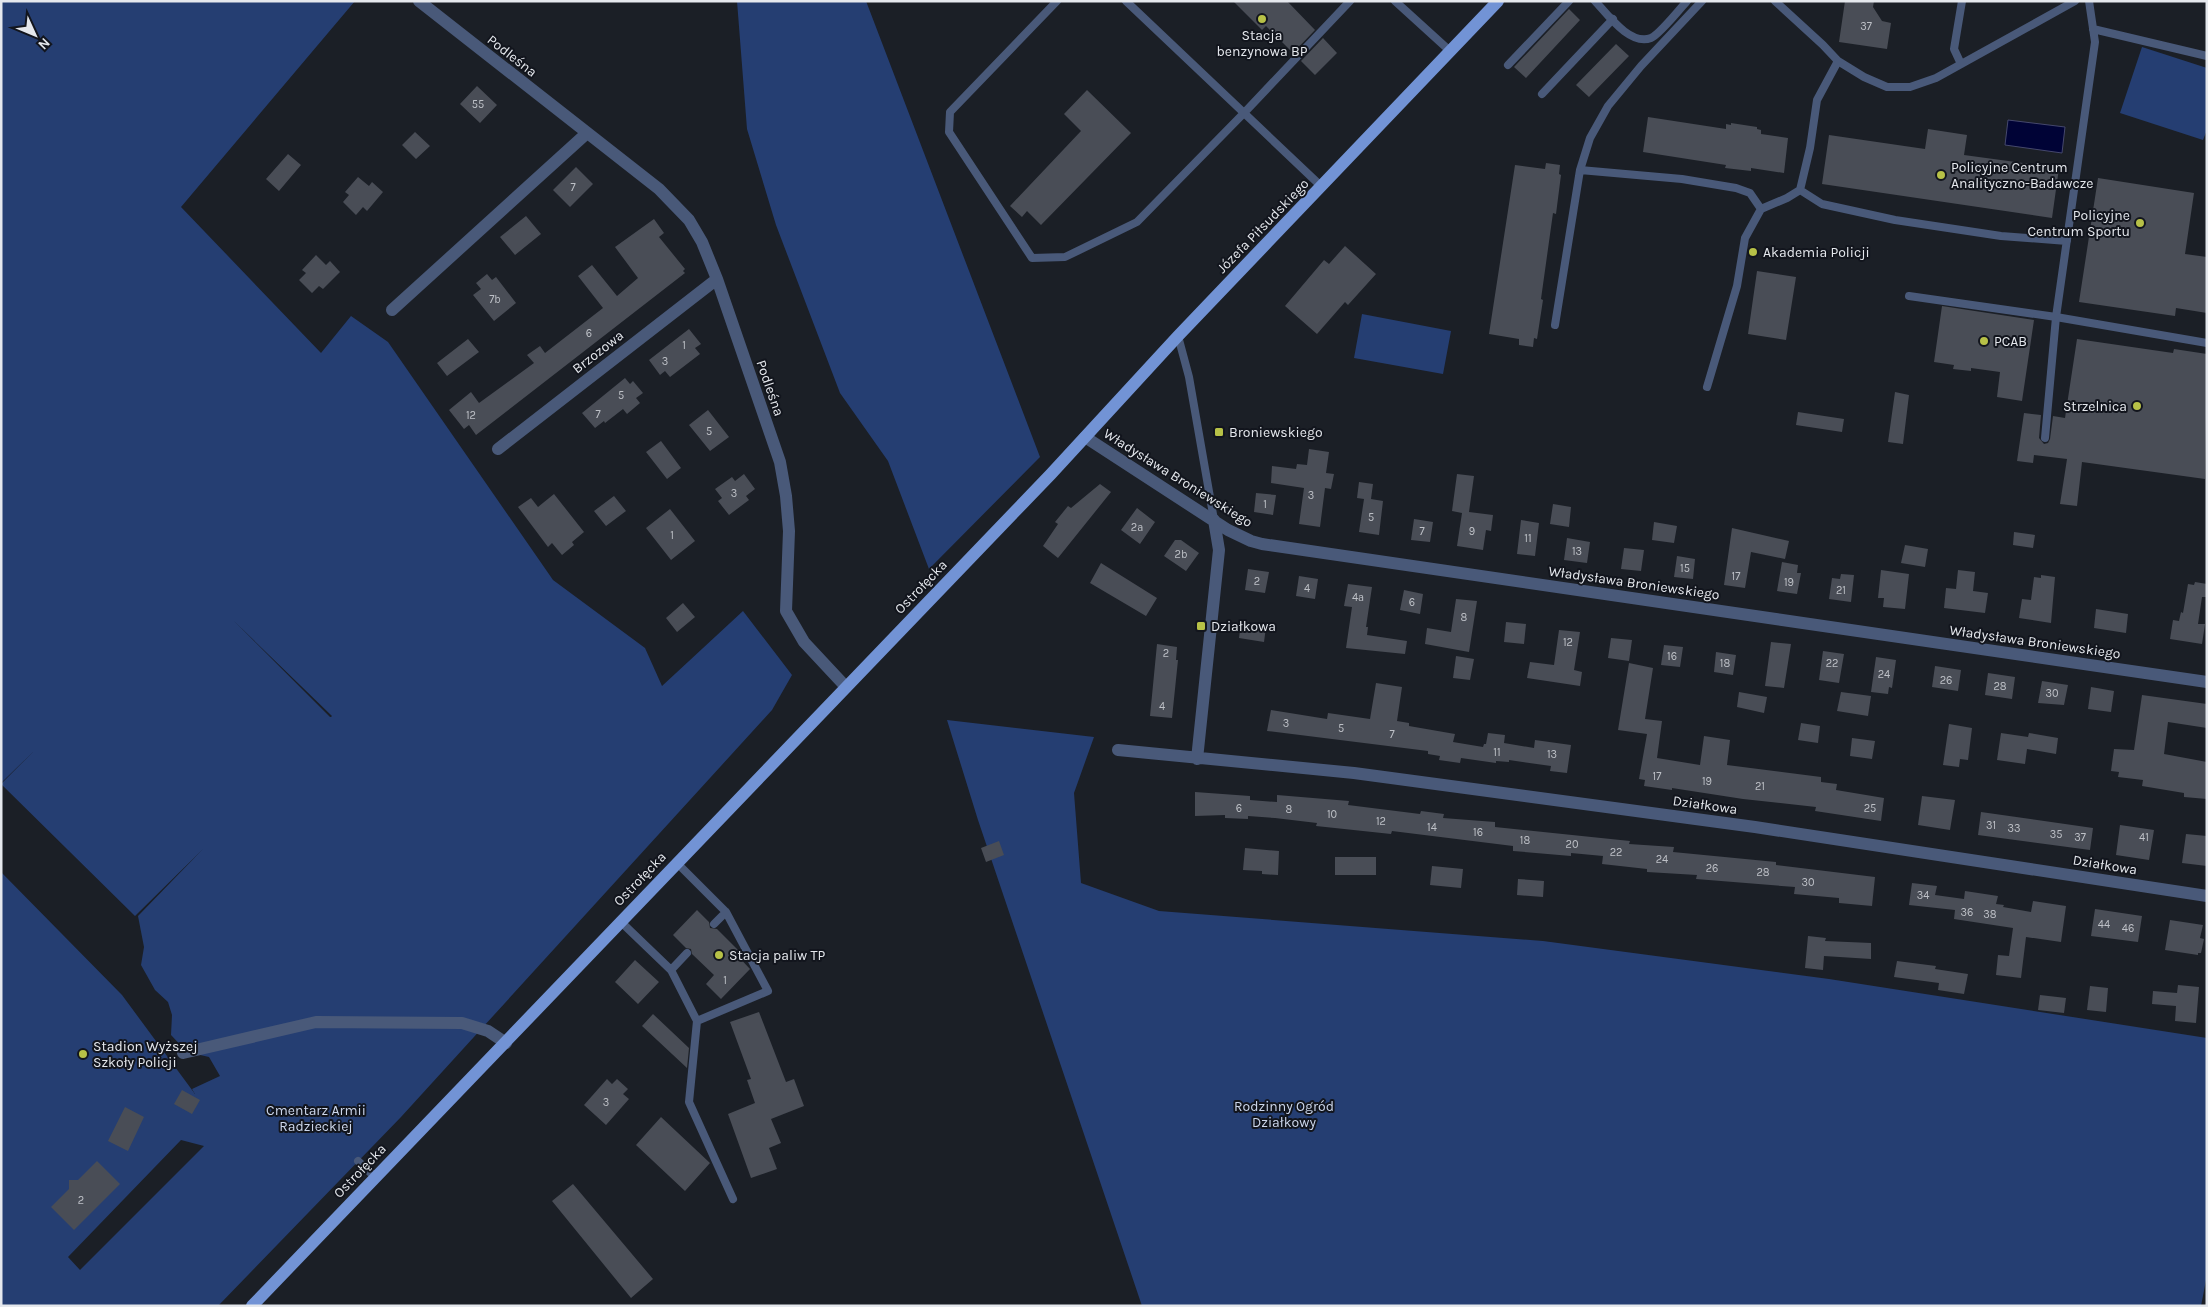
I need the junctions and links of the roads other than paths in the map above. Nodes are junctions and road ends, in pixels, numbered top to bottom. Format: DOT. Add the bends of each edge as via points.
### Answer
graph roads {
  1 [pos="419,1"];
  2 [pos="1057,1"];
  3 [pos="1126,1"];
  4 [pos="1350,1"];
  5 [pos="1395,1"];
  6 [pos="1498,1"];
  7 [pos="1569,1"];
  8 [pos="1595,1"];
  9 [pos="1687,1"];
  10 [pos="1702,1"];
  11 [pos="1775,1"];
  12 [pos="1962,1"];
  13 [pos="2075,1"];
  14 [pos="2089,1"];
  15 [pos="1613,19"];
  16 [pos="2093,29"];
  17 [pos="1450,51"];
  18 [pos="2207,56"];
  19 [pos="1838,61"];
  20 [pos="1961,64"];
  21 [pos="1508,65"];
  22 [pos="1542,94"];
  23 [pos="1244,114"];
  24 [pos="586,133"];
  25 [pos="1580,170"];
  26 [pos="1322,186"];
  27 [pos="1800,190"];
  28 [pos="1761,209"];
  29 [pos="2067,241"];
  30 [pos="717,279"];
  31 [pos="1909,296"];
  32 [pos="392,310"];
  33 [pos="2056,317"];
  34 [pos="1555,325"];
  35 [pos="1178,336"];
  36 [pos="2207,343"];
  37 [pos="1707,387"];
  38 [pos="1084,438"];
  39 [pos="2046,438"];
  40 [pos="498,449"];
  41 [pos="1051,474"];
  42 [pos="1214,520"];
  43 [pos="2207,682"];
  44 [pos="846,687"];
  45 [pos="1118,750"];
  46 [pos="1197,759"];
  47 [pos="676,862"];
  48 [pos="2207,896"];
  49 [pos="726,912"];
  50 [pos="620,921"];
  51 [pos="714,924"];
  52 [pos="687,952"];
  53 [pos="671,970"];
  54 [pos="697,1021"];
  55 [pos="506,1043"];
  56 [pos="183,1053"];
  57 [pos="358,1160"];
  58 [pos="375,1176"];
  59 [pos="733,1199"];
  60 [pos="252,1306"];
  1 -- 24 [label="street, Podleśna"];
  2 -- 23 [label="lane" via="950,112 949,132 1032,258 1065,257 1137,222"];
  3 -- 23 [label="lane"];
  4 -- 23 [label="lane"];
  5 -- 17 [label="lane"];
  6 -- 17 [label="main road, Józefa Piłsudskiego"];
  7 -- 21 [label="lane"];
  8 -- 15 [label="lane"];
  9 -- 15 [label="lane" via="1653,37 1640,40 1628,34"];
  10 -- 25 [label="lane" via="1608,106 1590,138"];
  11 -- 19 [label="lane"];
  12 -- 20 [label="lane" via="1954,49"];
  13 -- 20 [label="lane"];
  14 -- 16 [label="lane"];
  15 -- 22 [label="lane"];
  16 -- 18 [label="lane"];
  16 -- 29 [label="lane" via="2095,42"];
  17 -- 26 [label="main road, Józefa Piłsudskiego"];
  19 -- 20 [label="lane" via="1887,87 1910,87"];
  19 -- 27 [label="lane" via="1817,100"];
  23 -- 26 [label="lane"];
  24 -- 30 [label="street, Podleśna" via="659,189 679,209 698,233"];
  24 -- 32 [label="street"];
  25 -- 28 [label="lane" via="1682,179 1736,188 1750,193"];
  25 -- 34 [label="lane"];
  26 -- 35 [label="main road, Józefa Piłsudskiego"];
  27 -- 28 [label="lane"];
  27 -- 29 [label="lane" via="1822,204 1895,220 2002,236"];
  28 -- 37 [label="lane" via="1745,238 1737,286"];
  29 -- 33 [label="lane"];
  30 -- 40 [label="street, Brzozowa"];
  30 -- 44 [label="street, Podleśna" via="780,462 789,531 786,611 804,642"];
  31 -- 33 [label="lane"];
  33 -- 36 [label="lane"];
  33 -- 39 [label="lane"];
  35 -- 38 [label="main road, Józefa Piłsudskiego"];
  35 -- 42 [label="lane" via="1189,377"];
  38 -- 41 [label="main road, Józefa Piłsudskiego"];
  38 -- 42 [label="street, Władysława Broniewskiego"];
  41 -- 44 [label="main road, Ostrołęcka"];
  42 -- 43 [label="street, Władysława Broniewskiego" via="1238,535 1262,544"];
  42 -- 46 [label="street" via="1219,550"];
  44 -- 47 [label="main road, Ostrołęcka"];
  45 -- 46 [label="street, Działkowa"];
  46 -- 48 [label="street, Działkowa" via="1354,773 1755,826"];
  47 -- 49 [label="lane"];
  47 -- 50 [label="main road, Ostrołęcka"];
  49 -- 51 [label="lane"];
  49 -- 54 [label="lane" via="768,991"];
  50 -- 53 [label="lane"];
  50 -- 55 [label="main road, Ostrołęcka"];
  52 -- 53 [label="lane"];
  53 -- 54 [label="lane"];
  54 -- 59 [label="lane" via="689,1102"];
  55 -- 56 [label="street" via="488,1031 462,1023 316,1022"];
  55 -- 58 [label="main road, Ostrołęcka"];
  57 -- 58 [label="lane"];
  58 -- 60 [label="main road, Ostrołęcka"];
}
